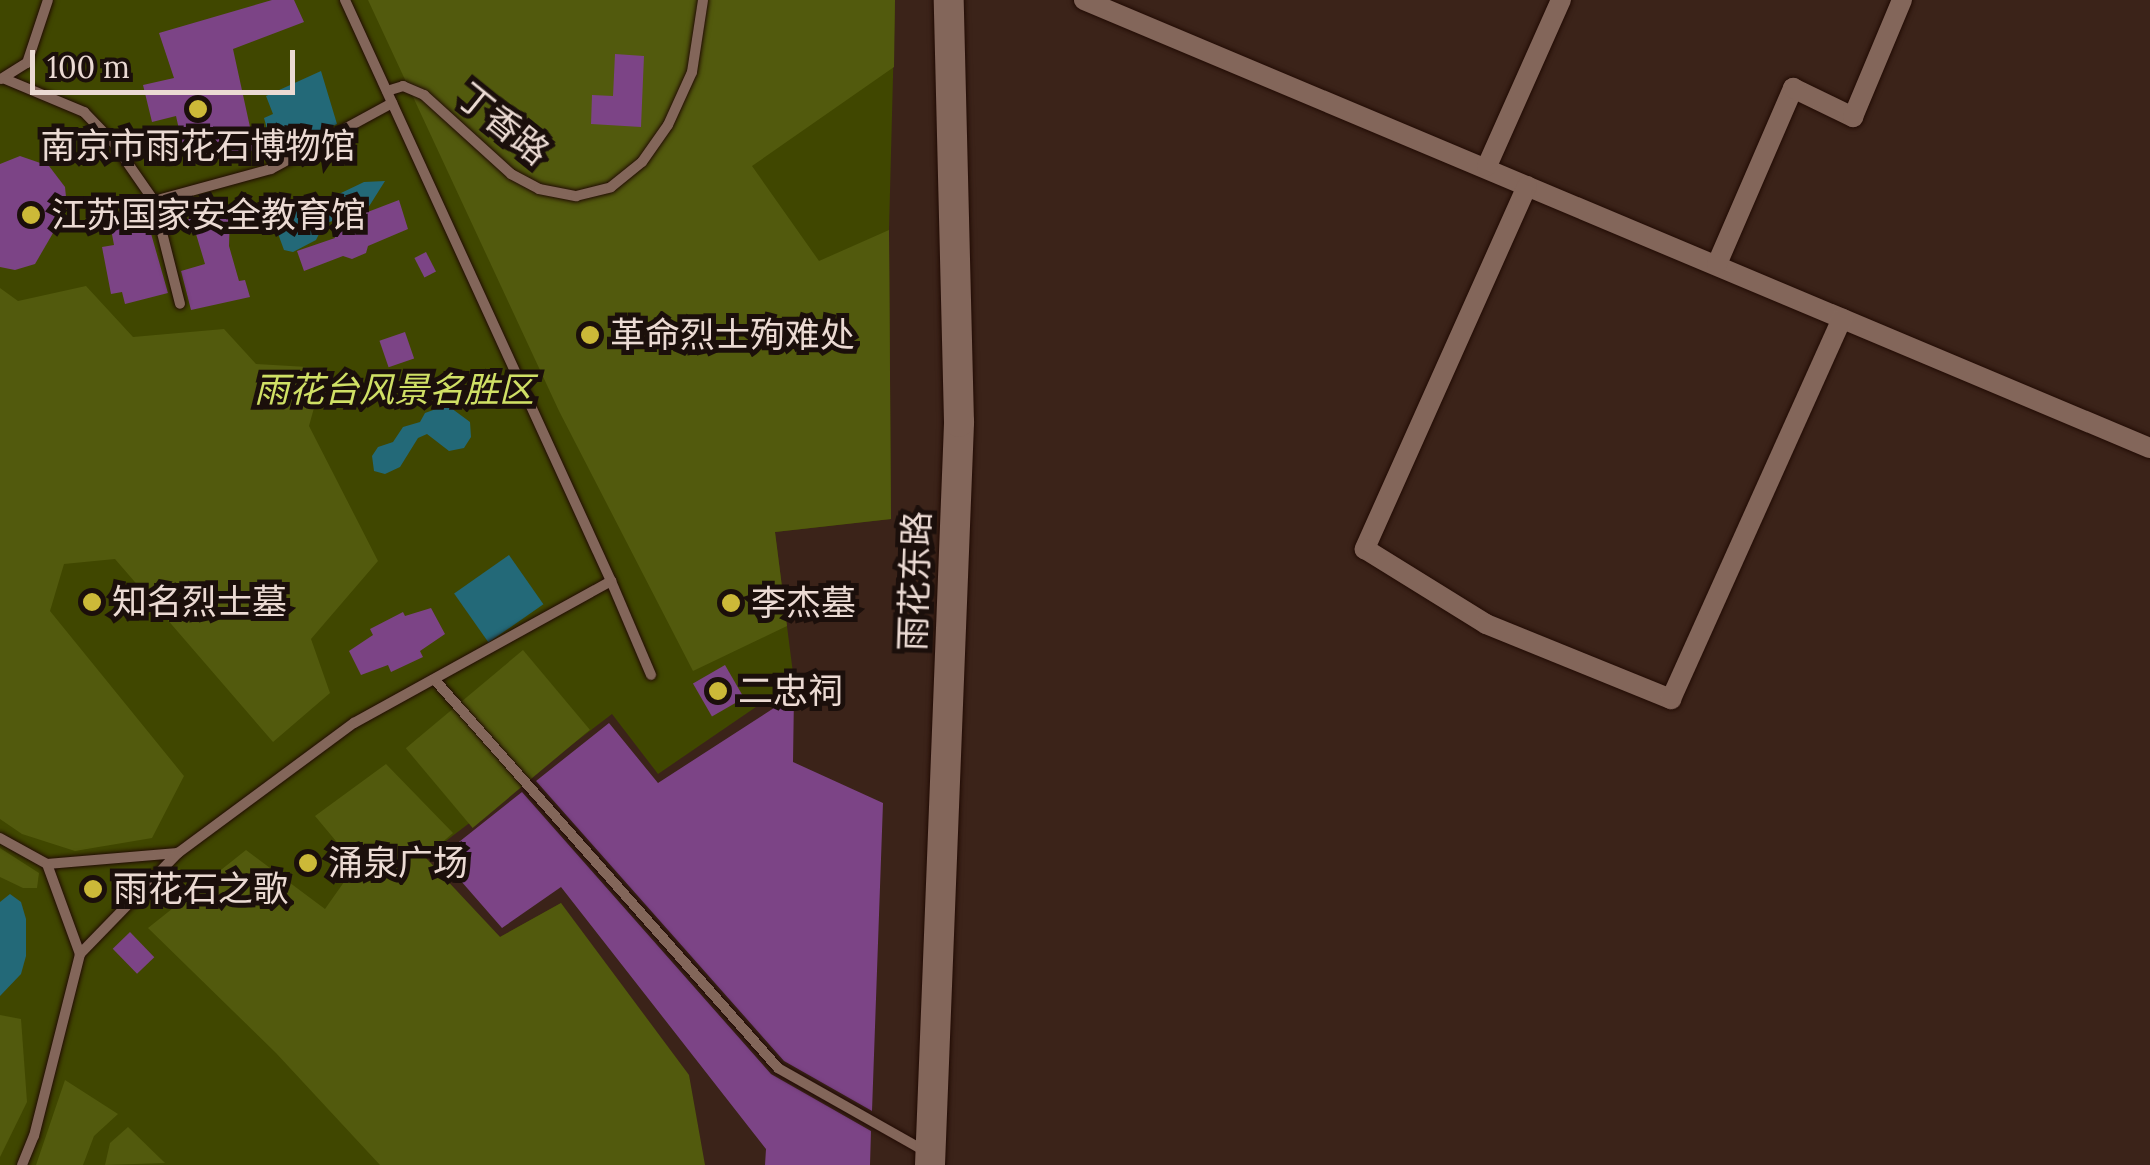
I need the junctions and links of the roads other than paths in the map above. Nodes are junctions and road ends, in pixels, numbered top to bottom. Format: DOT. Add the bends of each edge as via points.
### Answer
graph roads {
  1 [pos="48,0"];
  2 [pos="345,0"];
  3 [pos="703,0"];
  4 [pos="949,0"];
  5 [pos="1084,0"];
  6 [pos="1561,0"];
  7 [pos="1902,0"];
  8 [pos="2,79"];
  9 [pos="387,90"];
  10 [pos="392,103"];
  11 [pos="1487,166"];
  12 [pos="1528,186"];
  13 [pos="154,201"];
  14 [pos="1718,264"];
  15 [pos="180,304"];
  16 [pos="1842,319"];
  17 [pos="2150,448"];
  18 [pos="611,582"];
  19 [pos="651,676"];
  20 [pos="434,679"];
  21 [pos="0,838"];
  22 [pos="178,854"];
  23 [pos="46,864"];
  24 [pos="80,954"];
  25 [pos="930,1159"];
  26 [pos="22,1165"];
  1 -- 8 [label="lane" via="27,63"];
  2 -- 9 [label="lane"];
  3 -- 9 [label="lane, 丁香路" via="692,72 668,125 642,162 611,187 576,196 539,189 511,174 424,95 403,86"];
  4 -- 25 [label="main road, 雨花东路" via="958,422"];
  5 -- 11 [label="street"];
  6 -- 11 [label="street"];
  7 -- 14 [label="street" via="1854,117 1793,88"];
  8 -- 13 [label="lane" via="84,112"];
  9 -- 10 [label="lane"];
  10 -- 13 [label="lane" via="271,169"];
  10 -- 18 [label="lane"];
  11 -- 12 [label="street"];
  12 -- 14 [label="street"];
  12 -- 16 [label="street" via="1365,548 1486,624 1671,699"];
  13 -- 15 [label="lane"];
  14 -- 16 [label="street"];
  16 -- 17 [label="street"];
  18 -- 19 [label="lane"];
  18 -- 20 [label="lane"];
  20 -- 22 [label="lane" via="354,723"];
  20 -- 25 [label="lane" via="778,1068"];
  21 -- 23 [label="lane"];
  22 -- 23 [label="lane"];
  22 -- 24 [label="lane"];
  23 -- 24 [label="lane"];
  24 -- 26 [label="lane"];
}
